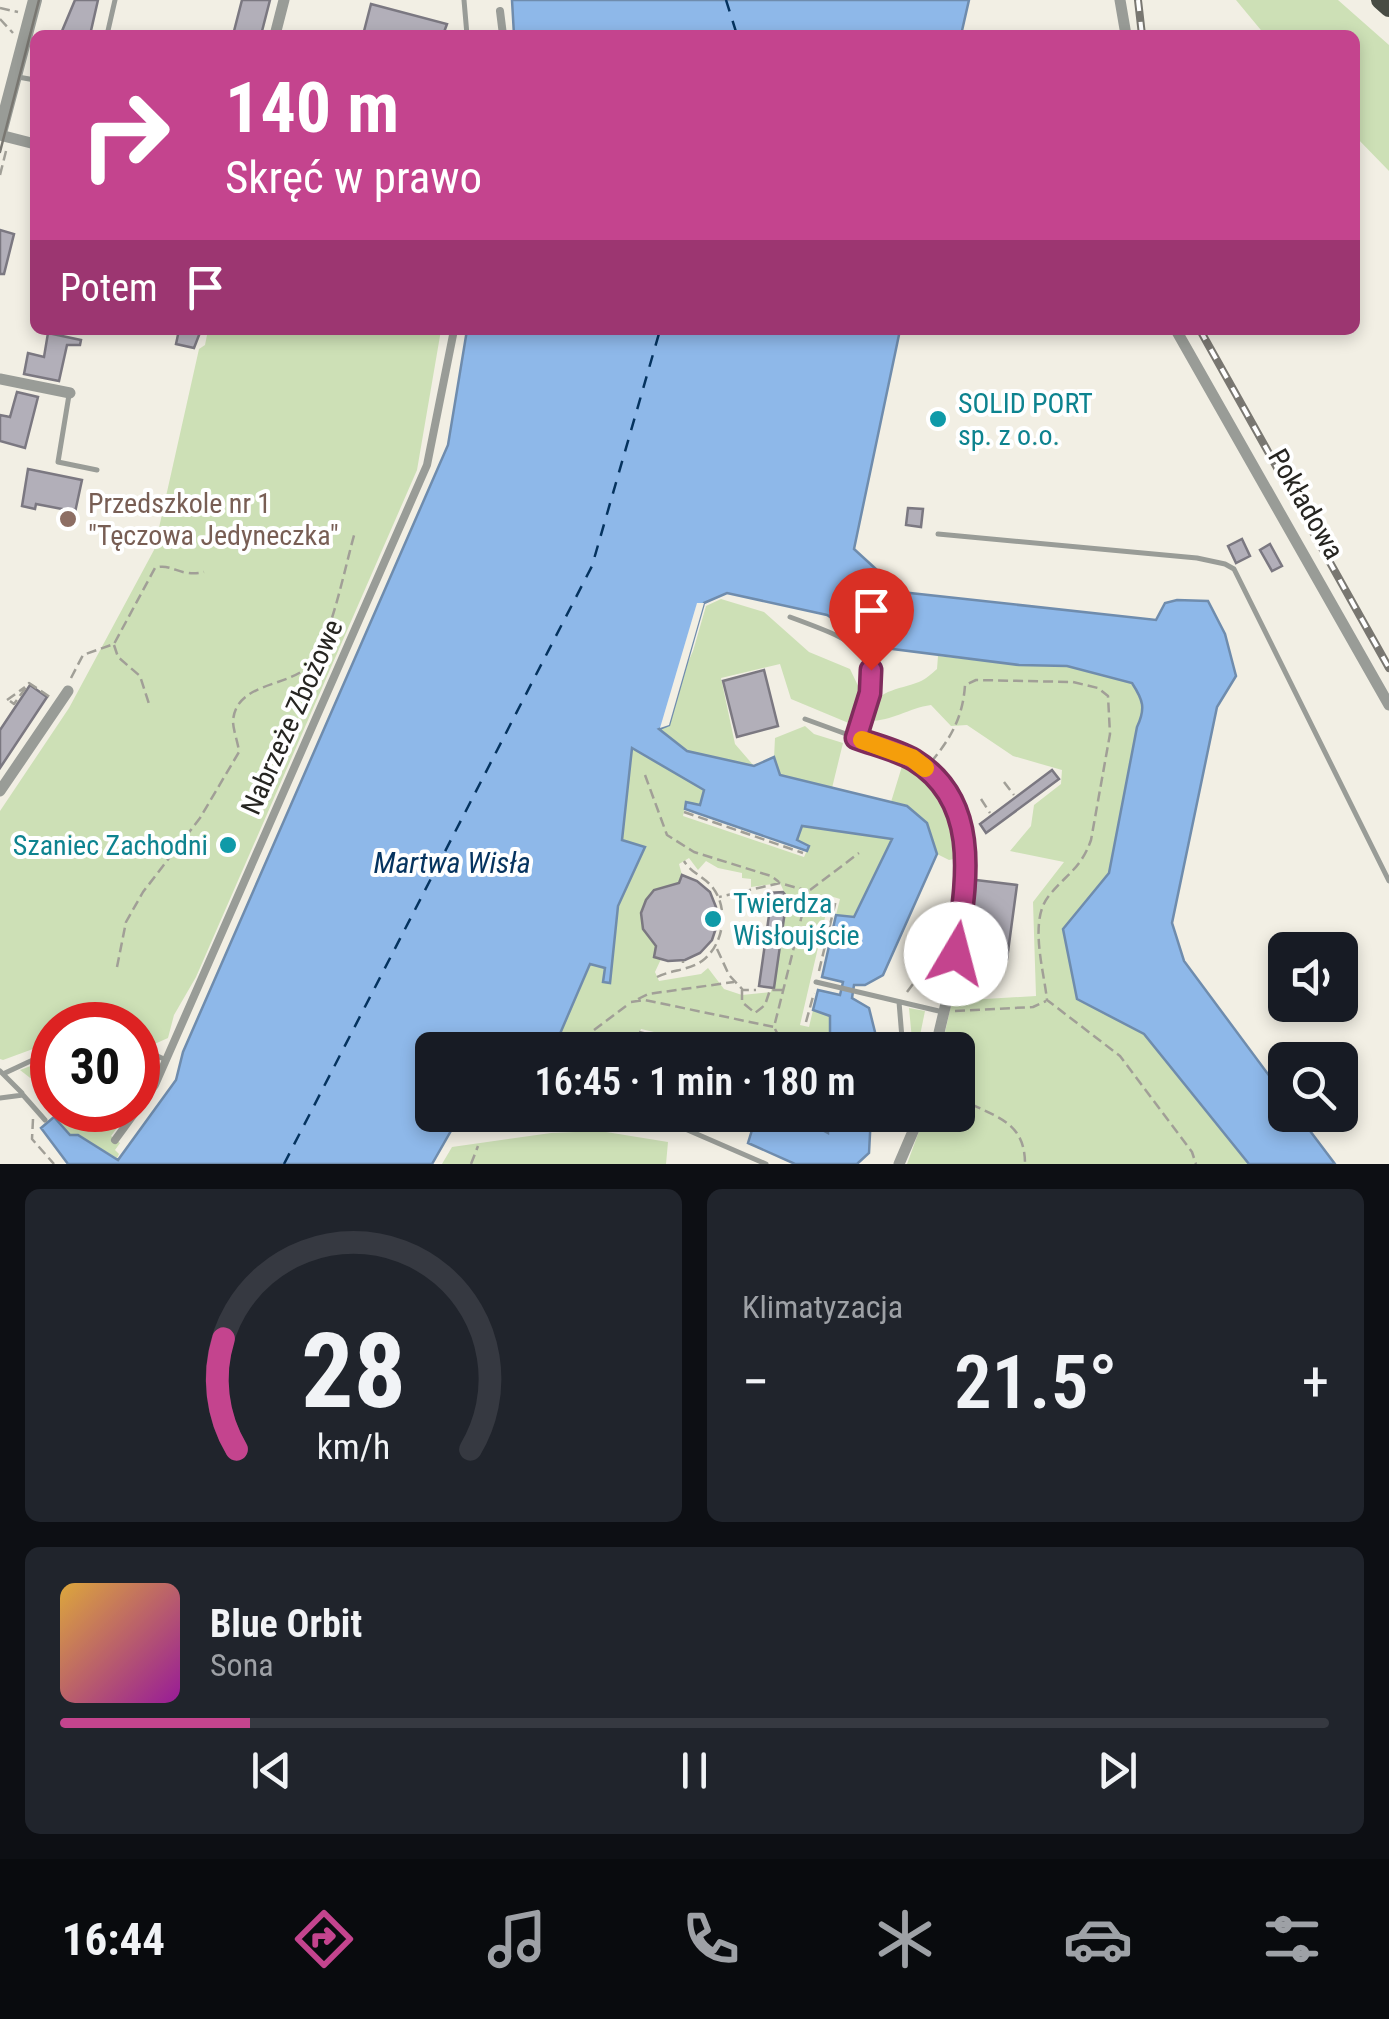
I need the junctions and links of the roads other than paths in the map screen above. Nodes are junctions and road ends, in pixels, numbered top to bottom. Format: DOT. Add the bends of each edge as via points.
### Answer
graph roads {
  1 [pos="35,0"];
  2 [pos="115,0"];
  3 [pos="284,0"];
  4 [pos="464,0"];
  5 [pos="1120,0"];
  6 [pos="1380,0"];
  7 [pos="1389,8"];
  8 [pos="500,12"];
  9 [pos="108,30"];
  10 [pos="276,30"];
  11 [pos="466,30"];
  12 [pos="502,30"];
  13 [pos="1125,30"];
  14 [pos="15,76"];
  15 [pos="30,79"];
  16 [pos="0,134"];
  17 [pos="30,143"];
  18 [pos="453,335"];
  19 [pos="1179,335"];
  20 [pos="0,380"];
  21 [pos="70,393"];
  22 [pos="97,470"];
  23 [pos="938,534"];
  24 [pos="790,618"];
  25 [pos="68,691"];
  26 [pos="1389,705"];
  27 [pos="805,719"];
  28 [pos="856,738"];
  29 [pos="0,791"];
  30 [pos="958,816"];
  31 [pos="1389,881"];
  32 [pos="816,982"];
  33 [pos="899,1002"];
  34 [pos="943,1012"];
  35 [pos="902,1032"];
  36 [pos="939,1032"];
  37 [pos="160,1057"];
  38 [pos="166,1060"];
  39 [pos="30,1061"];
  40 [pos="2,1072"];
  41 [pos="160,1074"];
  42 [pos="23,1094"];
  43 [pos="0,1098"];
  44 [pos="30,1102"];
  45 [pos="121,1132"];
  46 [pos="692,1132"];
  47 [pos="913,1132"];
  48 [pos="115,1140"];
  49 [pos="766,1164"];
  50 [pos="899,1164"];
  1 -- 14 [label="street"];
  2 -- 9 [label="lane"];
  3 -- 10 [label="street"];
  4 -- 11 [label="lane"];
  5 -- 13 [label="street"];
  6 -- 7 [label="highway"];
  8 -- 12 [label="street"];
  14 -- 15 [label="lane"];
  14 -- 16 [label="street"];
  16 -- 17 [label="street"];
  18 -- 38 [label="street, Nabrzeże Zbożowe" via="427,465"];
  19 -- 26 [label="street, Pokładowa"];
  20 -- 21 [label="street"];
  21 -- 22 [label="lane" via="58,462"];
  23 -- 31 [label="lane" via="1197,558 1234,570"];
  24 -- 28 [label="lane" via="827,631 866,660 870,693"];
  25 -- 29 [label="street"];
  27 -- 28 [label="lane"];
  28 -- 30 [label="lane" via="926,768"];
  30 -- 34 [label="street" via="968,864"];
  32 -- 33 [label="lane"];
  33 -- 34 [label="lane"];
  33 -- 35 [label="lane"];
  34 -- 36 [label="street"];
  37 -- 38 [label="lane"];
  38 -- 41 [label="street, Nabrzeże Zbożowe"];
  39 -- 40 [label="lane"];
  40 -- 42 [label="lane"];
  42 -- 43 [label="lane"];
  42 -- 44 [label="lane"];
  45 -- 48 [label="street, Nabrzeże Zbożowe"];
  46 -- 49 [label="lane"];
  47 -- 50 [label="street"];
}
